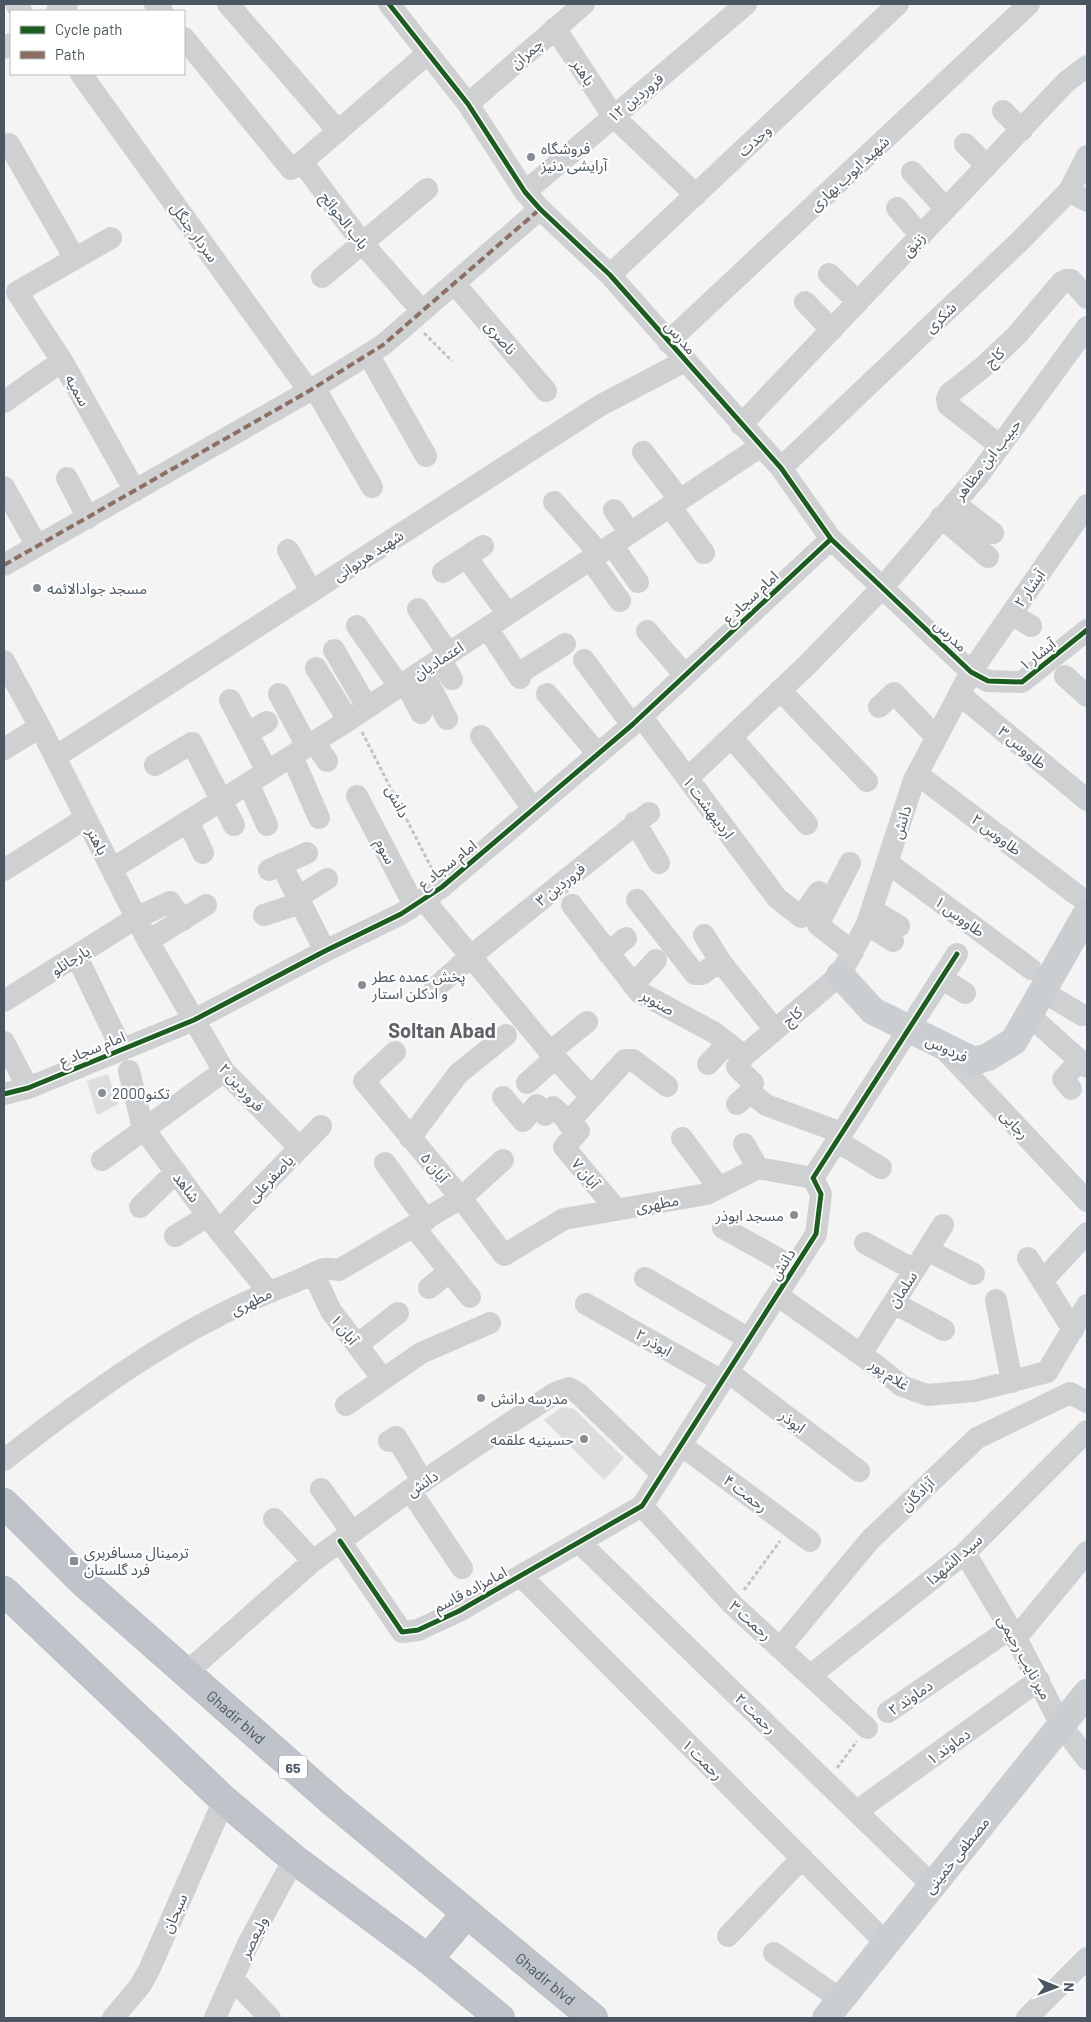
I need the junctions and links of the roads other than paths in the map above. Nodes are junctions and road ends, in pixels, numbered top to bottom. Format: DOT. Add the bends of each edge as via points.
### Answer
graph roads {
  1 [pos="228,4"];
  2 [pos="389,4"];
  3 [pos="584,4"];
  4 [pos="746,4"];
  5 [pos="898,4"];
  6 [pos="1029,4"];
  7 [pos="555,28"];
  8 [pos="185,39"];
  9 [pos="428,53"];
  10 [pos="1087,66"];
  11 [pos="82,75"];
  12 [pos="468,104"];
  13 [pos="1003,111"];
  14 [pos="613,116"];
  15 [pos="1022,130"];
  16 [pos="338,131"];
  17 [pos="9,144"];
  18 [pos="965,144"];
  19 [pos="1087,156"];
  20 [pos="302,162"];
  21 [pos="988,166"];
  22 [pos="912,172"];
  23 [pos="427,190"];
  24 [pos="525,192"];
  25 [pos="696,195"];
  26 [pos="1078,196"];
  27 [pos="897,208"];
  28 [pos="540,209"];
  29 [pos="946,209"];
  30 [pos="921,236"];
  31 [pos="110,238"];
  32 [pos="364,244"];
  33 [pos="74,257"];
  34 [pos="837,271"];
  35 [pos="610,275"];
  36 [pos="322,277"];
  37 [pos="454,283"];
  38 [pos="863,297"];
  39 [pos="1087,298"];
  40 [pos="805,302"];
  41 [pos="417,316"];
  42 [pos="1087,328"];
  43 [pos="832,330"];
  44 [pos="668,342"];
  45 [pos="368,354"];
  46 [pos="685,360"];
  47 [pos="62,361"];
  48 [pos="311,389"];
  49 [pos="546,391"];
  50 [pos="4,402"];
  51 [pos="742,425"];
  52 [pos="999,445"];
  53 [pos="761,446"];
  54 [pos="644,452"];
  55 [pos="426,456"];
  56 [pos="781,468"];
  57 [pos="67,478"];
  58 [pos="4,487"];
  59 [pos="372,487"];
  60 [pos="135,491"];
  61 [pos="554,502"];
  62 [pos="675,503"];
  63 [pos="1086,509"];
  64 [pos="614,510"];
  65 [pos="947,510"];
  66 [pos="88,518"];
  67 [pos="993,533"];
  68 [pos="832,539"];
  69 [pos="37,546"];
  70 [pos="288,550"];
  71 [pos="704,553"];
  72 [pos="599,557"];
  73 [pos="988,557"];
  74 [pos="4,565"];
  75 [pos="443,572"];
  76 [pos="638,582"];
  77 [pos="883,588"];
  78 [pos="310,589"];
  79 [pos="620,601"];
  80 [pos="418,609"];
  81 [pos="508,614"];
  82 [pos="1011,614"];
  83 [pos="357,626"];
  84 [pos="1031,626"];
  85 [pos="487,628"];
  86 [pos="1087,630"];
  87 [pos="647,631"];
  88 [pos="565,644"];
  89 [pos="334,650"];
  90 [pos="584,660"];
  91 [pos="4,661"];
  92 [pos="316,668"];
  93 [pos="423,670"];
  94 [pos="971,672"];
  95 [pos="684,674"];
  96 [pos="1065,676"];
  97 [pos="452,679"];
  98 [pos="780,690"];
  99 [pos="11,694"];
  100 [pos="279,694"];
  101 [pos="547,694"];
  102 [pos="959,694"];
  103 [pos="1087,696"];
  104 [pos="230,700"];
  105 [pos="879,707"];
  106 [pos="421,713"];
  107 [pos="356,714"];
  108 [pos="447,719"];
  109 [pos="637,720"];
  110 [pos="266,722"];
  111 [pos="40,728"];
  112 [pos="247,733"];
  113 [pos="481,736"];
  114 [pos="731,737"];
  115 [pos="936,737"];
  116 [pos="304,748"];
  117 [pos="4,749"];
  118 [pos="598,754"];
  119 [pos="55,757"];
  120 [pos="327,761"];
  121 [pos="154,765"];
  122 [pos="267,771"];
  123 [pos="917,774"];
  124 [pos="688,778"];
  125 [pos="867,781"];
  126 [pos="248,784"];
  127 [pos="357,796"];
  128 [pos="222,800"];
  129 [pos="1087,800"];
  130 [pos="533,809"];
  131 [pos="86,818"];
  132 [pos="319,818"];
  133 [pos="188,821"];
  134 [pos="267,824"];
  135 [pos="807,824"];
  136 [pos="234,825"];
  137 [pos="203,853"];
  138 [pos="307,854"];
  139 [pos="660,863"];
  140 [pos="850,863"];
  141 [pos="888,863"];
  142 [pos="4,870"];
  143 [pos="112,870"];
  144 [pos="327,879"];
  145 [pos="426,897"];
  146 [pos="300,900"];
  147 [pos="637,900"];
  148 [pos="830,900"];
  149 [pos="206,905"];
  150 [pos="572,905"];
  151 [pos="264,915"];
  152 [pos="870,917"];
  153 [pos="1083,917"];
  154 [pos="136,918"];
  155 [pos="183,920"];
  156 [pos="896,934"];
  157 [pos="704,935"];
  158 [pos="626,938"];
  159 [pos="148,941"];
  160 [pos="325,951"];
  161 [pos="608,953"];
  162 [pos="956,954"];
  163 [pos="77,956"];
  164 [pos="471,956"];
  165 [pos="656,960"];
  166 [pos="720,961"];
  167 [pos="847,964"];
  168 [pos="941,978"];
  169 [pos="1037,980"];
  170 [pos="633,985"];
  171 [pos="435,988"];
  172 [pos="965,993"];
  173 [pos="4,1000"];
  174 [pos="1029,1015"];
  175 [pos="1082,1015"];
  176 [pos="194,1020"];
  177 [pos="587,1022"];
  178 [pos="776,1030"];
  179 [pos="909,1030"];
  180 [pos="506,1035"];
  181 [pos="4,1042"];
  182 [pos="942,1047"];
  183 [pos="122,1050"];
  184 [pos="736,1050"];
  185 [pos="395,1052"];
  186 [pos="553,1055"];
  187 [pos="708,1064"];
  188 [pos="1084,1064"];
  189 [pos="224,1070"];
  190 [pos="129,1072"];
  191 [pos="527,1083"];
  192 [pos="667,1086"];
  193 [pos="28,1088"];
  194 [pos="1071,1089"];
  195 [pos="4,1094"];
  196 [pos="502,1097"];
  197 [pos="591,1097"];
  198 [pos="568,1123"];
  199 [pos="321,1126"];
  200 [pos="143,1128"];
  201 [pos="839,1137"];
  202 [pos="410,1138"];
  203 [pos="682,1138"];
  204 [pos="744,1144"];
  205 [pos="299,1147"];
  206 [pos="102,1160"];
  207 [pos="503,1160"];
  208 [pos="385,1163"];
  209 [pos="758,1168"];
  210 [pos="881,1168"];
  211 [pos="176,1172"];
  212 [pos="813,1178"];
  213 [pos="719,1188"];
  214 [pos="461,1198"];
  215 [pos="1087,1201"];
  216 [pos="140,1206"];
  217 [pos="617,1210"];
  218 [pos="214,1223"];
  219 [pos="420,1224"];
  220 [pos="943,1225"];
  221 [pos="723,1228"];
  222 [pos="1087,1233"];
  223 [pos="175,1236"];
  224 [pos="865,1243"];
  225 [pos="927,1250"];
  226 [pos="504,1255"];
  227 [pos="1028,1258"];
  228 [pos="795,1268"];
  229 [pos="914,1270"];
  230 [pos="449,1272"];
  231 [pos="974,1274"];
  232 [pos="314,1275"];
  233 [pos="645,1278"];
  234 [pos="1042,1281"];
  235 [pos="429,1288"];
  236 [pos="269,1292"];
  237 [pos="777,1295"];
  238 [pos="470,1297"];
  239 [pos="996,1300"];
  240 [pos="894,1303"];
  241 [pos="586,1304"];
  242 [pos="1087,1305"];
  243 [pos="398,1313"];
  244 [pos="490,1323"];
  245 [pos="944,1330"];
  246 [pos="1073,1330"];
  247 [pos="749,1339"];
  248 [pos="357,1345"];
  249 [pos="861,1354"];
  250 [pos="1047,1372"];
  251 [pos="725,1376"];
  252 [pos="384,1379"];
  253 [pos="1012,1382"];
  254 [pos="1079,1397"];
  255 [pos="346,1405"];
  256 [pos="1087,1431"];
  257 [pos="389,1441"];
  258 [pos="681,1445"];
  259 [pos="4,1460"];
  260 [pos="859,1471"];
  261 [pos="662,1474"];
  262 [pos="416,1486"];
  263 [pos="321,1489"];
  264 [pos="4,1503"];
  265 [pos="642,1506"];
  266 [pos="274,1518"];
  267 [pos="346,1536"];
  268 [pos="810,1541"];
  269 [pos="579,1542"];
  270 [pos="1087,1552"];
  271 [pos="964,1553"];
  272 [pos="313,1562"];
  273 [pos="462,1568"];
  274 [pos="521,1576"];
  275 [pos="4,1591"];
  276 [pos="1013,1634"];
  277 [pos="781,1647"];
  278 [pos="186,1674"];
  279 [pos="811,1675"];
  280 [pos="1039,1680"];
  281 [pos="1087,1693"];
  282 [pos="888,1712"];
  283 [pos="1062,1725"];
  284 [pos="867,1728"];
  285 [pos="1087,1759"];
  286 [pos="224,1800"];
  287 [pos="857,1812"];
  288 [pos="294,1858"];
  289 [pos="802,1858"];
  290 [pos="932,1885"];
  291 [pos="466,1914"];
  292 [pos="728,1936"];
  293 [pos="886,1942"];
  294 [pos="774,1953"];
  295 [pos="1087,1958"];
  296 [pos="428,1959"];
  297 [pos="234,1980"];
  298 [pos="833,2009"];
  299 [pos="113,2018"];
  300 [pos="215,2018"];
  301 [pos="270,2018"];
  302 [pos="500,2018"];
  303 [pos="593,2018"];
  304 [pos="1027,2018"];
  1 -- 16 [label="street"];
  2 -- 9 [label="street, مدرس"];
  3 -- 7 [label="street, چمران"];
  4 -- 14 [label="street, ۱۲ فروردین"];
  5 -- 25 [label="street, وحدت"];
  6 -- 44 [label="street, شهید ایوب بهاری"];
  7 -- 12 [label="street, چمران"];
  7 -- 14 [label="street, باهنر"];
  8 -- 20 [label="street" via="292,169"];
  9 -- 12 [label="street, مدرس"];
  9 -- 16 [label="street"];
  10 -- 15 [label="street, زنبق" via="1066,82"];
  11 -- 48 [label="street, سردار جنگل"];
  12 -- 24 [label="street, مدرس"];
  13 -- 15 [label="street"];
  14 -- 24 [label="street, ۱۲ فروردین"];
  14 -- 25 [label="street, باهنر"];
  15 -- 21 [label="street, زنبق"];
  16 -- 20 [label="street"];
  17 -- 33 [label="street"];
  18 -- 21 [label="street"];
  19 -- 26 [label="street, شکری"];
  20 -- 32 [label="street, باب الحوائج"];
  21 -- 29 [label="street, زنبق"];
  22 -- 29 [label="street"];
  23 -- 32 [label="street"];
  24 -- 28 [label="street, مدرس"];
  25 -- 35 [label="street, وحدت"];
  26 -- 56 [label="street, شکری" via="1020,241"];
  27 -- 30 [label="street"];
  28 -- 35 [label="street, مدرس"];
  28 -- 37 [label="street"];
  29 -- 30 [label="street, زنبق"];
  30 -- 38 [label="street, زنبق"];
  31 -- 33 [label="street"];
  32 -- 36 [label="street"];
  32 -- 41 [label="street, باب الحوائج"];
  33 -- 47 [label="street, سمیه" via="17,292"];
  34 -- 38 [label="street"];
  35 -- 44 [label="street, مدرس"];
  37 -- 41 [label="street"];
  37 -- 49 [label="street, ناصری"];
  38 -- 43 [label="street, زنبق"];
  39 -- 52 [label="street, کاج" via="1071,280 1062,282 1016,336 949,394 948,405"];
  40 -- 43 [label="street"];
  41 -- 45 [label="street"];
  42 -- 52 [label="street, حبیب ابن مظاهر"];
  43 -- 51 [label="street, زنبق"];
  44 -- 46 [label="street, مدرس"];
  45 -- 48 [label="street"];
  45 -- 55 [label="street"];
  46 -- 51 [label="street, مدرس"];
  46 -- 119 [label="street, شهید هریوانی" via="600,405"];
  47 -- 50 [label="street"];
  47 -- 60 [label="street, سمیه"];
  48 -- 59 [label="street, سردار جنگل"];
  48 -- 60 [label="street"];
  51 -- 53 [label="street, مدرس"];
  52 -- 65 [label="street, حبیب ابن مظاهر" via="978,476"];
  53 -- 56 [label="street, مدرس"];
  53 -- 62 [label="street, اعتمادیان"];
  54 -- 62 [label="street"];
  56 -- 68 [label="street, مدرس"];
  57 -- 66 [label="street"];
  58 -- 69 [label="street"];
  60 -- 66 [label="street"];
  61 -- 72 [label="street"];
  62 -- 71 [label="street"];
  62 -- 72 [label="street, اعتمادیان"];
  63 -- 82 [label="street, آبشار ۲"];
  64 -- 72 [label="street"];
  65 -- 67 [label="street"];
  65 -- 73 [label="street"];
  65 -- 77 [label="street, حبیب ابن مظاهر"];
  66 -- 69 [label="street"];
  68 -- 77 [label="street, مدرس"];
  68 -- 95 [label="street, امام سجاد ع"];
  69 -- 74 [label="street"];
  70 -- 78 [label="street"];
  72 -- 76 [label="street"];
  72 -- 79 [label="street"];
  72 -- 81 [label="street, اعتمادیان"];
  75 -- 81 [label="street" via="474,552"];
  77 -- 94 [label="street, مدرس"];
  77 -- 98 [label="street, حبیب ابن مظاهر"];
  80 -- 93 [label="street"];
  81 -- 85 [label="street, اعتمادیان"];
  82 -- 84 [label="street"];
  82 -- 94 [label="street, آبشار ۲"];
  83 -- 93 [label="street"];
  85 -- 88 [label="street" via="519,676"];
  85 -- 93 [label="street, اعتمادیان"];
  86 -- 94 [label="street, آبشار ۱" via="1022,682 988,681"];
  87 -- 95 [label="street"];
  89 -- 107 [label="street"];
  90 -- 109 [label="street, اردیبهشت ۱"];
  91 -- 99 [label="street, باهنر"];
  92 -- 107 [label="street"];
  93 -- 97 [label="street"];
  93 -- 106 [label="street"];
  93 -- 107 [label="street, اعتمادیان"];
  93 -- 108 [label="street"];
  94 -- 102 [label="street, دانش"];
  95 -- 109 [label="street, امام سجاد ع"];
  96 -- 103 [label="street"];
  98 -- 114 [label="street, حبیب ابن مظاهر"];
  98 -- 125 [label="street"];
  99 -- 111 [label="street, باهنر"];
  100 -- 116 [label="street"];
  101 -- 118 [label="street"];
  102 -- 115 [label="street, دانش"];
  102 -- 129 [label="street, طاووس ۳"];
  104 -- 112 [label="street"];
  105 -- 115 [label="street" via="894,694"];
  107 -- 116 [label="street, اعتمادیان"];
  109 -- 118 [label="street, امام سجاد ع"];
  109 -- 124 [label="street, اردیبهشت ۱"];
  110 -- 112 [label="street"];
  111 -- 117 [label="street"];
  111 -- 119 [label="street, باهنر"];
  112 -- 122 [label="street"];
  113 -- 130 [label="street"];
  114 -- 124 [label="street, حبیب ابن مظاهر"];
  114 -- 135 [label="street"];
  115 -- 123 [label="street, دانش"];
  116 -- 120 [label="street"];
  116 -- 122 [label="street, اعتمادیان"];
  116 -- 132 [label="street"];
  118 -- 130 [label="street, امام سجاد ع"];
  119 -- 131 [label="street, باهنر"];
  121 -- 128 [label="street" via="192,743 204,747"];
  122 -- 126 [label="street, اعتمادیان"];
  123 -- 141 [label="street, دانش"];
  123 -- 153 [label="street, طاووس ۲"];
  124 -- 148 [label="street, اردیبهشت ۱" via="777,898 801,917 819,892"];
  126 -- 128 [label="street, اعتمادیان"];
  126 -- 134 [label="street"];
  127 -- 145 [label="street, سوم"];
  128 -- 133 [label="street, اعتمادیان"];
  128 -- 136 [label="street"];
  130 -- 145 [label="street, امام سجاد ع"];
  131 -- 142 [label="street"];
  131 -- 143 [label="street, باهنر"];
  133 -- 137 [label="street"];
  133 -- 143 [label="street, اعتمادیان"];
  138 -- 146 [label="street" via="274,867"];
  139 -- 164 [label="street, فروردین ۳" via="642,818"];
  140 -- 148 [label="street"];
  141 -- 152 [label="street, دانش"];
  141 -- 169 [label="street, طاووس ۱"];
  143 -- 154 [label="street, باهنر"];
  144 -- 146 [label="street"];
  145 -- 160 [label="street, امام سجاد ع" via="401,914"];
  145 -- 164 [label="street"];
  146 -- 151 [label="street"];
  146 -- 160 [label="street"];
  147 -- 166 [label="street" via="695,974 702,974"];
  148 -- 167 [label="street" via="818,925"];
  149 -- 155 [label="street"];
  150 -- 161 [label="street, صنوبر"];
  152 -- 156 [label="street"];
  152 -- 167 [label="street, دانش"];
  153 -- 169 [label="main road, فردوس"];
  154 -- 155 [label="street, یارجانلو" via="170,902"];
  154 -- 159 [label="street, باهنر"];
  154 -- 163 [label="street, یارجانلو"];
  155 -- 159 [label="street"];
  157 -- 166 [label="street"];
  158 -- 161 [label="street"];
  159 -- 176 [label="street, باهنر"];
  160 -- 176 [label="street, امام سجاد ع"];
  161 -- 170 [label="street, صنوبر"];
  162 -- 168 [label="street"];
  163 -- 173 [label="street, یارجانلو"];
  163 -- 183 [label="street"];
  164 -- 171 [label="street, فروردین ۳"];
  164 -- 186 [label="street"];
  165 -- 170 [label="street"];
  166 -- 178 [label="street"];
  167 -- 178 [label="street, کاج"];
  167 -- 179 [label="main road, فردوس" via="872,1011"];
  168 -- 172 [label="street"];
  168 -- 179 [label="street"];
  169 -- 174 [label="main road, فردوس"];
  169 -- 175 [label="street"];
  170 -- 184 [label="street, صنوبر" via="639,992 715,1033"];
  174 -- 182 [label="main road, فردوس" via="1014,1041 988,1056 974,1061"];
  174 -- 188 [label="street"];
  176 -- 183 [label="street, امام سجاد ع"];
  176 -- 189 [label="street, فروردین ۲"];
  177 -- 186 [label="street"];
  178 -- 184 [label="street, کاج"];
  179 -- 182 [label="main road, فردوس"];
  179 -- 201 [label="street"];
  180 -- 202 [label="street" via="458,1074"];
  181 -- 193 [label="street"];
  182 -- 215 [label="street, رجایی"];
  183 -- 193 [label="street, امام سجاد ع"];
  184 -- 187 [label="street, کاج"];
  184 -- 201 [label="street" via="737,1067 753,1083 743,1098"];
  185 -- 202 [label="street, آبان ۵" via="364,1081"];
  186 -- 191 [label="street"];
  186 -- 197 [label="street"];
  188 -- 194 [label="street" via="1063,1079"];
  189 -- 200 [label="street"];
  189 -- 205 [label="street, فروردین ۲"];
  190 -- 200 [label="street, شاهد"];
  192 -- 197 [label="street" via="633,1060 625,1060"];
  193 -- 195 [label="street, امام سجاد ع"];
  196 -- 198 [label="street" via="523,1121 537,1105 545,1115 553,1107"];
  197 -- 198 [label="street"];
  198 -- 217 [label="street, آبان ۷" via="579,1132 564,1147"];
  199 -- 205 [label="street, یاصفرعلی"];
  200 -- 206 [label="street"];
  200 -- 211 [label="street, شاهد"];
  201 -- 210 [label="street"];
  201 -- 212 [label="street"];
  202 -- 214 [label="street, آبان ۵"];
  203 -- 213 [label="street"];
  204 -- 209 [label="street"];
  205 -- 218 [label="street, یاصفرعلی"];
  207 -- 214 [label="street, مطهری"];
  208 -- 219 [label="street"];
  209 -- 212 [label="street"];
  209 -- 213 [label="street, مطهری"];
  211 -- 216 [label="street"];
  211 -- 218 [label="street, شاهد"];
  212 -- 228 [label="street, دانش" via="821,1194 816,1234"];
  213 -- 217 [label="street, مطهری" via="707,1194"];
  214 -- 219 [label="street, مطهری"];
  214 -- 226 [label="street, آبان ۵"];
  217 -- 226 [label="street, مطهری" via="564,1219"];
  218 -- 223 [label="street, یاصفرعلی"];
  218 -- 236 [label="street, شاهد"];
  219 -- 230 [label="street"];
  219 -- 232 [label="street, مطهری" via="339,1270 323,1269"];
  220 -- 225 [label="street, سلمان"];
  221 -- 228 [label="street"];
  222 -- 234 [label="street"];
  224 -- 229 [label="street"];
  225 -- 229 [label="street, سلمان"];
  225 -- 231 [label="street"];
  227 -- 234 [label="street"];
  228 -- 237 [label="street, دانش"];
  229 -- 240 [label="street, سلمان"];
  230 -- 235 [label="street"];
  230 -- 238 [label="street"];
  232 -- 236 [label="street, مطهری"];
  232 -- 248 [label="street, آبان ۱" via="331,1311"];
  233 -- 247 [label="street"];
  234 -- 246 [label="street"];
  236 -- 259 [label="street, مطهری" via="159,1350 61,1415"];
  237 -- 247 [label="street, دانش"];
  237 -- 249 [label="street, غلام پور"];
  239 -- 253 [label="street"];
  240 -- 245 [label="street"];
  240 -- 249 [label="street, سلمان"];
  241 -- 251 [label="street, ابوذر ۲"];
  242 -- 246 [label="street"];
  243 -- 248 [label="street"];
  244 -- 252 [label="street" via="421,1354"];
  246 -- 250 [label="street"];
  247 -- 251 [label="street, دانش"];
  248 -- 252 [label="street, آبان ۱"];
  249 -- 253 [label="street, غلام پور" via="902,1386 928,1396 974,1391"];
  250 -- 253 [label="street, غلام پور"];
  250 -- 254 [label="street"];
  251 -- 258 [label="street, دانش"];
  251 -- 260 [label="street, ابوذر"];
  252 -- 255 [label="street"];
  254 -- 277 [label="street, آزادگان" via="977,1438 870,1540"];
  256 -- 271 [label="street, سید الشهدا"];
  257 -- 262 [label="street" via="396,1437"];
  258 -- 261 [label="street, دانش"];
  258 -- 268 [label="street, رحمت ۴"];
  261 -- 262 [label="street, دانش" via="569,1388 555,1393"];
  261 -- 265 [label="street, دانش"];
  262 -- 267 [label="street, دانش"];
  262 -- 273 [label="street"];
  263 -- 267 [label="street"];
  264 -- 278 [label="highway, Ghadir blvd / 65" via="82,1581"];
  265 -- 269 [label="street, امامزاده قاسم"];
  265 -- 277 [label="street, رحمت ۳" via="733,1605"];
  266 -- 272 [label="street"];
  267 -- 272 [label="street, دانش"];
  267 -- 274 [label="street, امامزاده قاسم" via="402,1632 418,1630 459,1611"];
  269 -- 274 [label="street, امامزاده قاسم"];
  269 -- 287 [label="street, رحمت ۲"];
  270 -- 276 [label="street, دماوند ۲"];
  271 -- 276 [label="street, میر نایب رحیمی"];
  271 -- 279 [label="street, سید الشهدا"];
  272 -- 278 [label="street, دانش"];
  274 -- 289 [label="street, رحمت ۱"];
  275 -- 286 [label="highway"];
  276 -- 280 [label="street, میر نایب رحیمی"];
  276 -- 282 [label="street, دماوند ۲"];
  277 -- 279 [label="street, رحمت ۳"];
  278 -- 291 [label="highway, Ghadir blvd / 65"];
  279 -- 284 [label="street, رحمت ۳"];
  280 -- 283 [label="street, میر نایب رحیمی"];
  280 -- 287 [label="street, دماوند ۱"];
  281 -- 283 [label="main road, مصطفی خمینی"];
  283 -- 285 [label="street, میر نایب رحیمی"];
  283 -- 290 [label="main road, مصطفی خمینی"];
  286 -- 288 [label="highway"];
  286 -- 299 [label="street, سبحان" via="149,1970"];
  287 -- 290 [label="street, رحمت ۲"];
  288 -- 296 [label="highway"];
  288 -- 297 [label="street, ولیعصر" via="248,1944"];
  289 -- 292 [label="street"];
  289 -- 293 [label="street, رحمت ۱"];
  290 -- 293 [label="main road, مصطفی خمینی"];
  291 -- 296 [label="highway"];
  291 -- 303 [label="highway, Ghadir blvd / 65"];
  293 -- 298 [label="main road, مصطفی خمینی"];
  294 -- 298 [label="street"];
  295 -- 304 [label="street"];
  296 -- 302 [label="highway"];
  297 -- 300 [label="street, ولیعصر"];
  297 -- 301 [label="street"];
}
